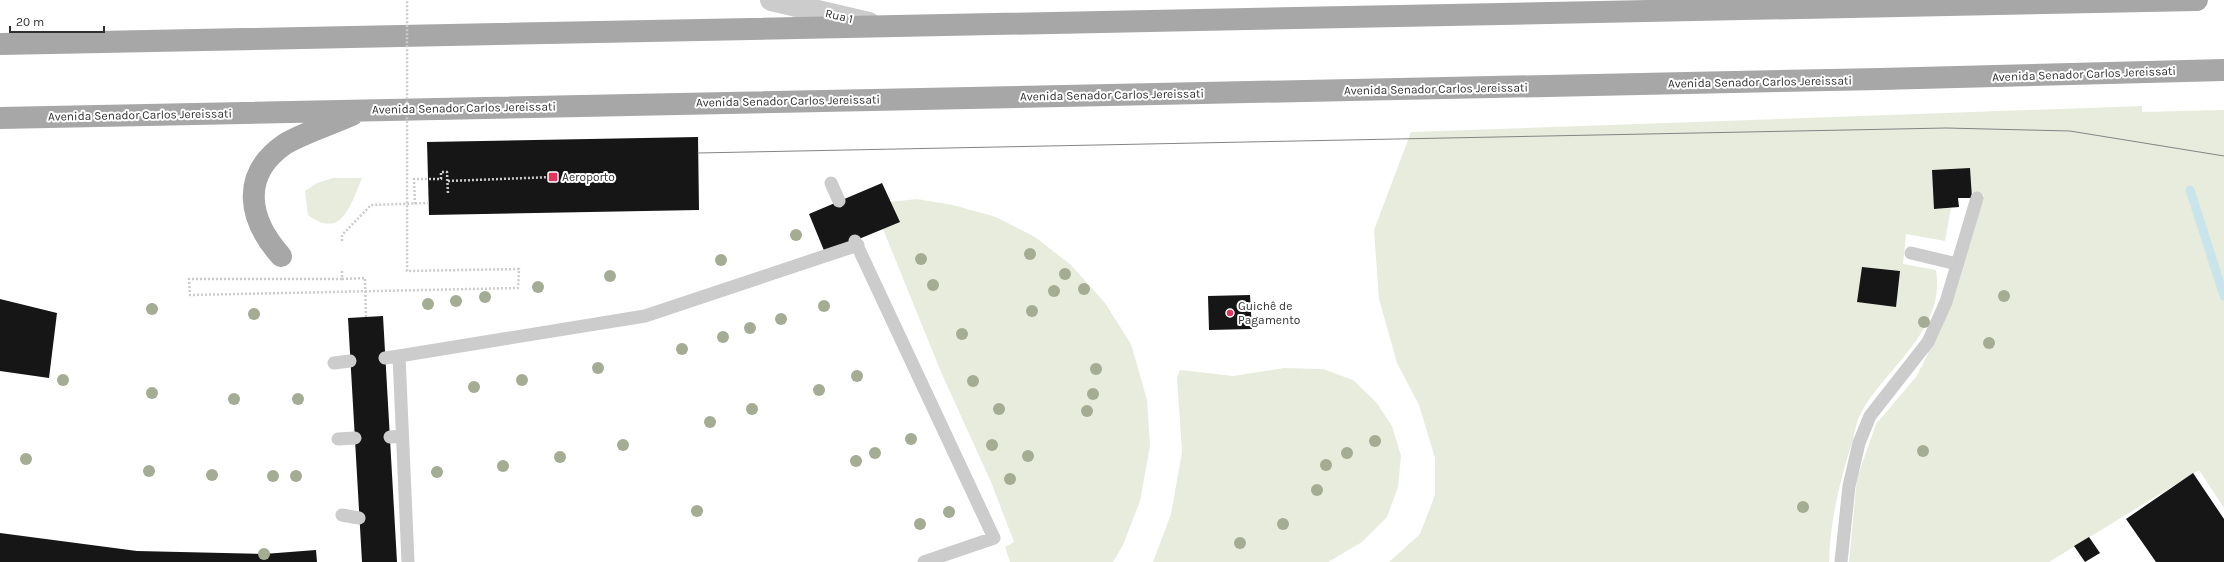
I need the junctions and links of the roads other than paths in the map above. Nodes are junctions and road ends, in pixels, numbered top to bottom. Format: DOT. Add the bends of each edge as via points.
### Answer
graph roads {
  1 [pos="772,0"];
  2 [pos="2197,0"];
  3 [pos="2069,1"];
  4 [pos="884,26"];
  5 [pos="0,44"];
  6 [pos="2224,70"];
  7 [pos="363,110"];
  8 [pos="0,118"];
  9 [pos="831,183"];
  10 [pos="1976,198"];
  11 [pos="839,201"];
  12 [pos="1911,253"];
  13 [pos="282,256"];
  14 [pos="1957,264"];
  15 [pos="399,356"];
  16 [pos="385,358"];
  17 [pos="350,361"];
  18 [pos="334,363"];
  19 [pos="355,438"];
  20 [pos="338,439"];
  21 [pos="342,516"];
  22 [pos="359,518"];
  23 [pos="408,562"];
  24 [pos="924,562"];
  25 [pos="1841,562"];
  1 -- 4 [label="street, Rua 1"];
  2 -- 3 [label="main road"];
  3 -- 4 [label="main road"];
  4 -- 5 [label="main road"];
  6 -- 7 [label="main road, Avenida Senador Carlos Jereissati"];
  7 -- 8 [label="main road, Avenida Senador Carlos Jereissati"];
  7 -- 13 [label="main road" via="286,144 260,168 253,187 258,219 264,233"];
  9 -- 11 [label="lane"];
  10 -- 14 [label="lane"];
  12 -- 14 [label="lane"];
  14 -- 25 [label="lane" via="1946,302 1928,342 1870,416 1859,443 1849,486"];
  15 -- 16 [label="lane"];
  15 -- 23 [label="lane" via="396,437 400,516"];
  15 -- 24 [label="lane" via="645,316 856,243 994,538"];
  17 -- 18 [label="lane"];
  19 -- 20 [label="lane"];
  21 -- 22 [label="lane"];
}
